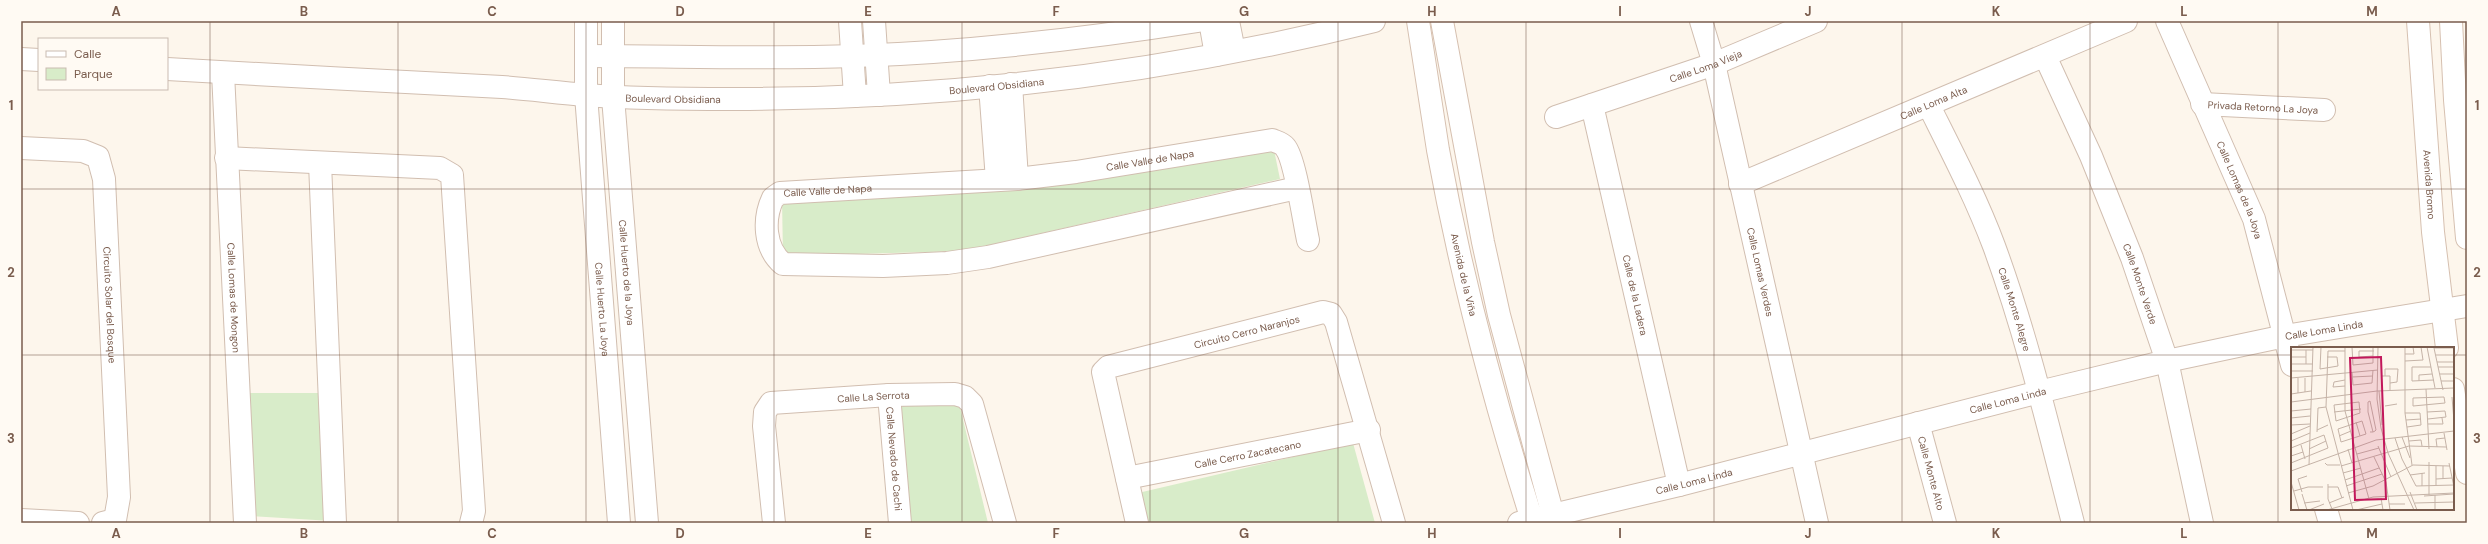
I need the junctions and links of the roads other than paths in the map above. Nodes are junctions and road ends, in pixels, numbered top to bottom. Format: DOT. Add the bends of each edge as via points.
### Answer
graph roads {
  1 [pos="586,21"];
  2 [pos="613,21"];
  3 [pos="850,21"];
  4 [pos="874,21"];
  5 [pos="1198,21"];
  6 [pos="1210,21"];
  7 [pos="1228,21"];
  8 [pos="1374,21"];
  9 [pos="1418,21"];
  10 [pos="1442,21"];
  11 [pos="1701,21"];
  12 [pos="1816,21"];
  13 [pos="2126,21"];
  14 [pos="2167,21"];
  15 [pos="2418,21"];
  16 [pos="2451,21"];
  17 [pos="1225,53"];
  18 [pos="876,55"];
  19 [pos="586,56"];
  20 [pos="614,56"];
  21 [pos="852,56"];
  22 [pos="2045,56"];
  23 [pos="21,59"];
  24 [pos="38,60"];
  25 [pos="1714,64"];
  26 [pos="168,69"];
  27 [pos="223,73"];
  28 [pos="1001,85"];
  29 [pos="586,95"];
  30 [pos="879,95"];
  31 [pos="855,96"];
  32 [pos="613,97"];
  33 [pos="2461,99"];
  34 [pos="2202,104"];
  35 [pos="1592,105"];
  36 [pos="1929,106"];
  37 [pos="2324,110"];
  38 [pos="1556,117"];
  39 [pos="21,148"];
  40 [pos="226,158"];
  41 [pos="320,163"];
  42 [pos="1007,180"];
  43 [pos="1740,184"];
  44 [pos="1296,188"];
  45 [pos="2467,238"];
  46 [pos="1308,240"];
  47 [pos="2467,306"];
  48 [pos="2441,311"];
  49 [pos="2285,336"];
  50 [pos="2447,347"];
  51 [pos="2167,361"];
  52 [pos="2291,361"];
  53 [pos="2039,392"];
  54 [pos="889,395"];
  55 [pos="2454,395"];
  56 [pos="1918,423"];
  57 [pos="1369,430"];
  58 [pos="1801,453"];
  59 [pos="2467,473"];
  60 [pos="1127,478"];
  61 [pos="1679,485"];
  62 [pos="2326,510"];
  63 [pos="21,520"];
  64 [pos="1538,521"];
  65 [pos="78,523"];
  66 [pos="103,523"];
  67 [pos="245,523"];
  68 [pos="335,523"];
  69 [pos="471,523"];
  70 [pos="619,523"];
  71 [pos="646,523"];
  72 [pos="774,523"];
  73 [pos="900,523"];
  74 [pos="1005,523"];
  75 [pos="1137,523"];
  76 [pos="1394,523"];
  77 [pos="1817,523"];
  78 [pos="1945,523"];
  79 [pos="2073,523"];
  80 [pos="2202,523"];
  81 [pos="2330,523"];
  1 -- 19 [label="street, Calle Huerto La Joya"];
  2 -- 20 [label="street, Calle Huerto de la Joya"];
  3 -- 21 [label="street"];
  4 -- 18 [label="street"];
  5 -- 18 [label="street" via="1043,43"];
  6 -- 17 [label="street"];
  7 -- 17 [label="street"];
  8 -- 17 [label="street, Boulevard Obsidiana"];
  9 -- 64 [label="street, Avenida de la Viña" via="1438,150 1467,286 1494,396"];
  10 -- 64 [label="street"];
  11 -- 25 [label="street, Calle Lomas Verdes"];
  12 -- 25 [label="street, Calle Loma Vieja"];
  13 -- 22 [label="street, Calle Loma Alta"];
  14 -- 34 [label="street, Calle Lomas de la Joya"];
  15 -- 48 [label="street, Avenida Bromo"];
  16 -- 33 [label="street"];
  17 -- 28 [label="street, Boulevard Obsidiana" via="1114,71"];
  18 -- 21 [label="street"];
  18 -- 30 [label="street"];
  19 -- 20 [label="street"];
  19 -- 29 [label="street, Calle Huerto La Joya"];
  20 -- 21 [label="street"];
  20 -- 32 [label="street, Calle Huerto de la Joya"];
  21 -- 31 [label="street"];
  22 -- 36 [label="street, Calle Loma Alta"];
  22 -- 51 [label="street, Calle Monte Verde" via="2106,192 2132,258"];
  23 -- 24 [label="street"];
  25 -- 35 [label="street, Calle Loma Vieja"];
  25 -- 43 [label="street, Calle Lomas Verdes"];
  26 -- 27 [label="street, Boulevard Obsidiana"];
  27 -- 29 [label="street, Boulevard Obsidiana" via="505,87"];
  27 -- 40 [label="street, Calle Lomas de Mongon"];
  28 -- 30 [label="street, Boulevard Obsidiana"];
  28 -- 42 [label="street"];
  29 -- 32 [label="street, Boulevard Obsidiana"];
  29 -- 70 [label="street, Calle Huerto La Joya"];
  30 -- 31 [label="street, Boulevard Obsidiana"];
  31 -- 32 [label="street, Boulevard Obsidiana" via="734,99"];
  32 -- 71 [label="street, Calle Huerto de la Joya"];
  33 -- 45 [label="street"];
  34 -- 37 [label="street, Privada Retorno La Joya"];
  34 -- 49 [label="street, Calle Lomas de la Joya" via="2254,220"];
  35 -- 38 [label="street, Calle Loma Vieja"];
  35 -- 61 [label="street, Calle de la Ladera"];
  36 -- 43 [label="street, Calle Loma Alta"];
  36 -- 53 [label="street, Calle Monte Alegre" via="1994,245 2019,318"];
  39 -- 66 [label="street, Circuito Solar del Bosque" via="82,150 98,156 104,179 119,497 115,520"];
  40 -- 41 [label="street"];
  40 -- 67 [label="street, Calle Lomas de Mongon"];
  41 -- 68 [label="street"];
  41 -- 69 [label="street" via="440,168 449,172 454,180 474,511"];
  42 -- 44 [label="street, Calle Valle de Napa" via="1076,172 1272,140 1280,142 1286,148"];
  42 -- 44 [label="street, Calle Valle de Napa" via="780,193 773,198 768,207 767,235 778,260 791,266 948,263 1034,248"];
  43 -- 58 [label="street, Calle Lomas Verdes"];
  44 -- 46 [label="street, Calle Valle de Napa"];
  47 -- 48 [label="street, Calle Loma Linda"];
  48 -- 49 [label="street, Calle Loma Linda"];
  48 -- 50 [label="street, Avenida Bromo"];
  49 -- 51 [label="street, Calle Loma Linda"];
  49 -- 52 [label="street, Calle Lomas de la Joya"];
  51 -- 53 [label="street, Calle Loma Linda"];
  51 -- 80 [label="street, Calle Monte Verde"];
  53 -- 56 [label="street, Calle Loma Linda"];
  53 -- 79 [label="street, Calle Monte Alegre"];
  54 -- 72 [label="street, Calle La Serrota" via="771,403 765,412 764,426"];
  54 -- 73 [label="street, Calle Nevado de Cachi"];
  54 -- 74 [label="street, Calle La Serrota" via="965,396 972,404"];
  55 -- 59 [label="street"];
  56 -- 58 [label="street, Calle Loma Linda"];
  56 -- 78 [label="street, Calle Monte Alto"];
  57 -- 60 [label="street, Calle Cerro Zacatecano"];
  57 -- 60 [label="street, Circuito Cerro Naranjos" via="1336,322 1331,314 1323,312 1108,367 1103,372 1104,381"];
  57 -- 76 [label="street, Circuito Cerro Naranjos"];
  58 -- 61 [label="street, Calle Loma Linda"];
  58 -- 77 [label="street, Calle Lomas Verdes"];
  60 -- 75 [label="street, Circuito Cerro Naranjos"];
  61 -- 64 [label="street, Calle Loma Linda"];
  62 -- 81 [label="street"];
  63 -- 65 [label="street"];
}
